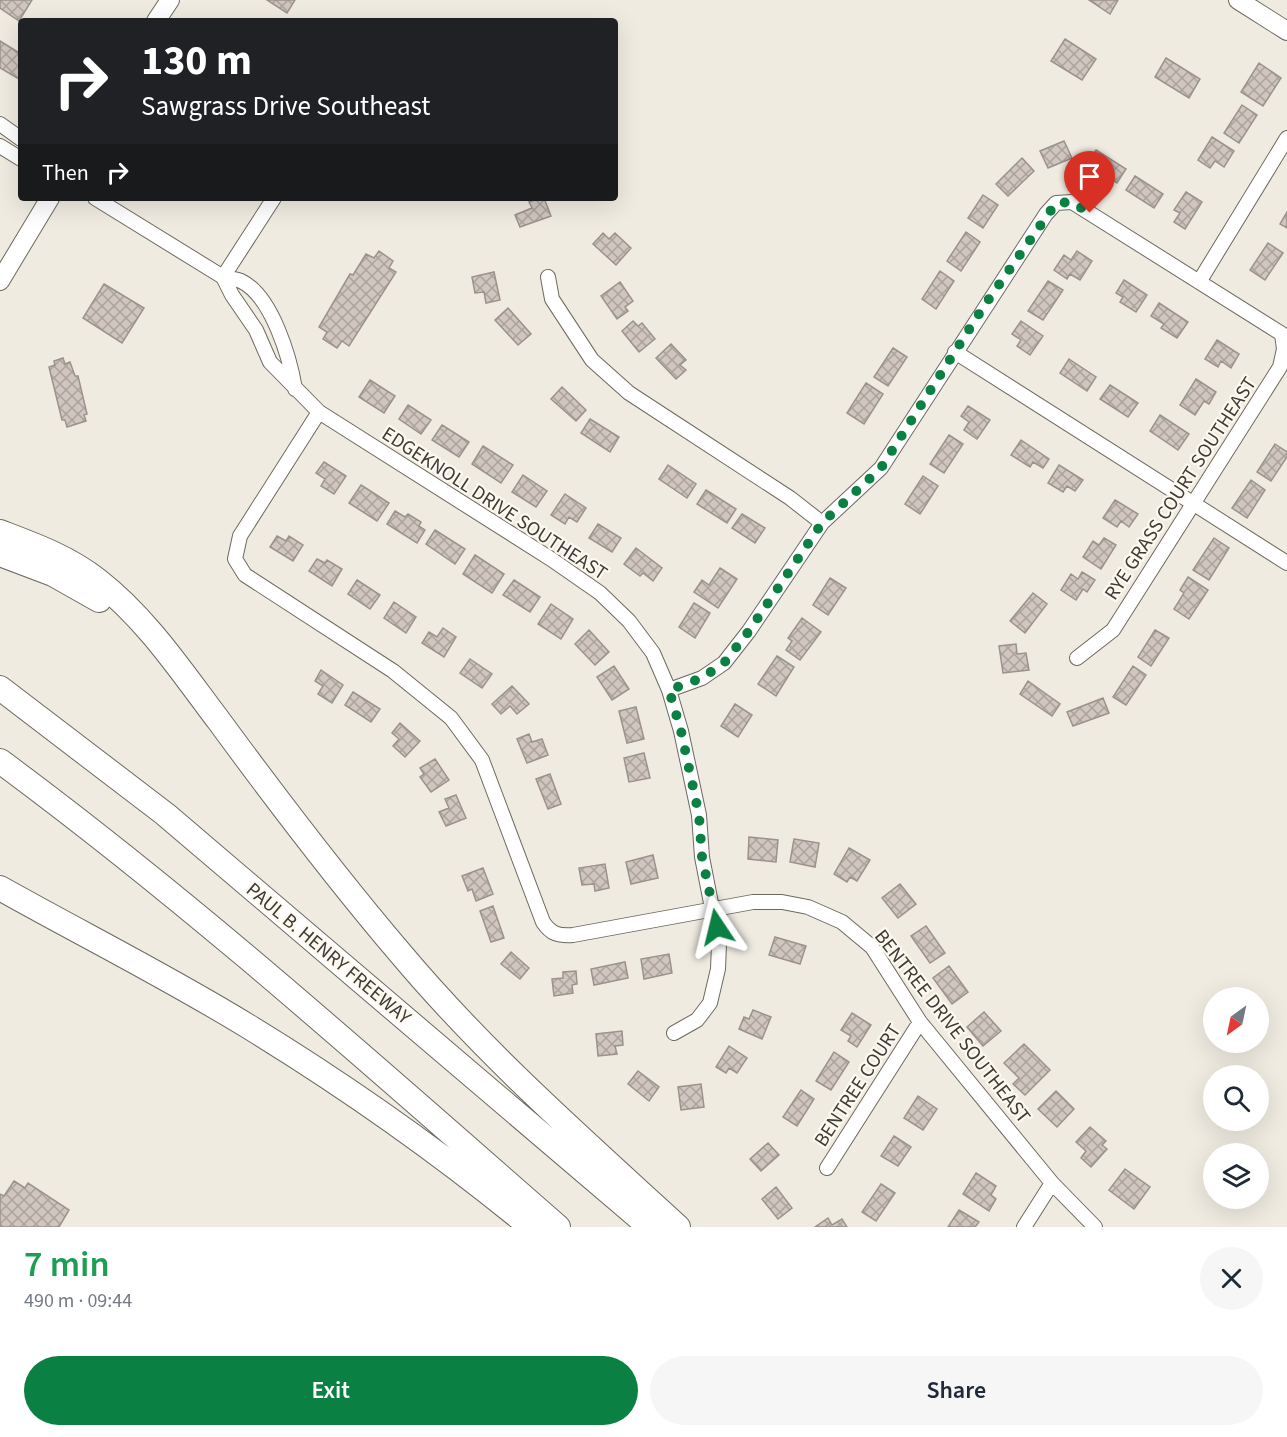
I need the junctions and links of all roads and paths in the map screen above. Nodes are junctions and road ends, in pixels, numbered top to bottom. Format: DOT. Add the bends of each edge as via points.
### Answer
graph roads {
  1 [pos="170,0"];
  2 [pos="1238,0"];
  3 [pos="158,18"];
  4 [pos="1287,31"];
  5 [pos="0,124"];
  6 [pos="18,137"];
  7 [pos="1287,138"];
  8 [pos="0,146"];
  9 [pos="18,157"];
  10 [pos="48,201"];
  11 [pos="100,201"];
  12 [pos="272,201"];
  13 [pos="223,277"];
  14 [pos="548,277"];
  15 [pos="0,280"];
  16 [pos="1199,282"];
  17 [pos="955,352"];
  18 [pos="295,389"];
  19 [pos="319,412"];
  20 [pos="1194,502"];
  21 [pos="822,523"];
  22 [pos="0,532"];
  23 [pos="0,554"];
  24 [pos="1287,563"];
  25 [pos="1077,658"];
  26 [pos="0,688"];
  27 [pos="669,690"];
  28 [pos="219,721"];
  29 [pos="0,761"];
  30 [pos="0,888"];
  31 [pos="0,898"];
  32 [pos="714,909"];
  33 [pos="82,934"];
  34 [pos="920,1023"];
  35 [pos="674,1033"];
  36 [pos="827,1168"];
  37 [pos="1052,1184"];
  38 [pos="531,1227"];
  39 [pos="558,1227"];
  40 [pos="650,1227"];
  41 [pos="678,1227"];
  42 [pos="1024,1227"];
  43 [pos="1095,1227"];
  1 -- 3 [label="main road"];
  2 -- 4 [label="main road"];
  5 -- 6 [label="street"];
  7 -- 16 [label="street"];
  8 -- 9 [label="street"];
  10 -- 15 [label="main road"];
  11 -- 13 [label="street, EDGEKNOLL DRIVE SOUTHEAST"];
  12 -- 13 [label="street"];
  13 -- 18 [label="street, EDGEKNOLL DRIVE SOUTHEAST" via="256,330 270,362"];
  13 -- 18 [label="street, EDGEKNOLL DRIVE SOUTHEAST" via="250,288 270,316 290,357"];
  14 -- 21 [label="street" via="552,299 592,360 629,393"];
  16 -- 17 [label="street" via="1071,202 1056,203"];
  16 -- 20 [label="street, RYE GRASS COURT SOUTHEAST" via="1282,334 1284,349 1280,367"];
  17 -- 20 [label="street"];
  17 -- 21 [label="street" via="881,468"];
  18 -- 19 [label="street, EDGEKNOLL DRIVE SOUTHEAST"];
  19 -- 27 [label="street, EDGEKNOLL DRIVE SOUTHEAST" via="600,593 629,621 653,653"];
  19 -- 32 [label="street, BENTREE DRIVE SOUTHEAST" via="240,536 235,559 245,575 393,671 452,718 482,760 549,932 560,936"];
  20 -- 24 [label="street"];
  20 -- 25 [label="street, RYE GRASS COURT SOUTHEAST" via="1113,630"];
  21 -- 27 [label="street" via="724,663 702,678"];
  22 -- 28 [label="highway" via="54,553 116,596 160,642"];
  23 -- 28 [label="highway" via="75,584 115,611"];
  26 -- 40 [label="highway, PAUL B. HENRY FREEWAY" via="165,814"];
  27 -- 32 [label="street, EDGEKNOLL DRIVE SOUTHEAST" via="699,815 702,857"];
  28 -- 41 [label="highway" via="428,986 513,1075"];
  29 -- 39 [label="highway" via="111,845"];
  30 -- 33 [label="highway"];
  31 -- 33 [label="highway"];
  32 -- 34 [label="street, BENTREE DRIVE SOUTHEAST" via="782,902 808,907 842,922 872,947"];
  32 -- 35 [label="street, EDGEKNOLL DRIVE SOUTHEAST" via="718,969 710,1003 697,1020"];
  33 -- 38 [label="highway" via="207,1002 343,1086 431,1148"];
  34 -- 36 [label="street, BENTREE COURT"];
  34 -- 37 [label="street, BENTREE DRIVE SOUTHEAST"];
  37 -- 42 [label="street"];
  37 -- 43 [label="street, BENTREE DRIVE SOUTHEAST"];
}
